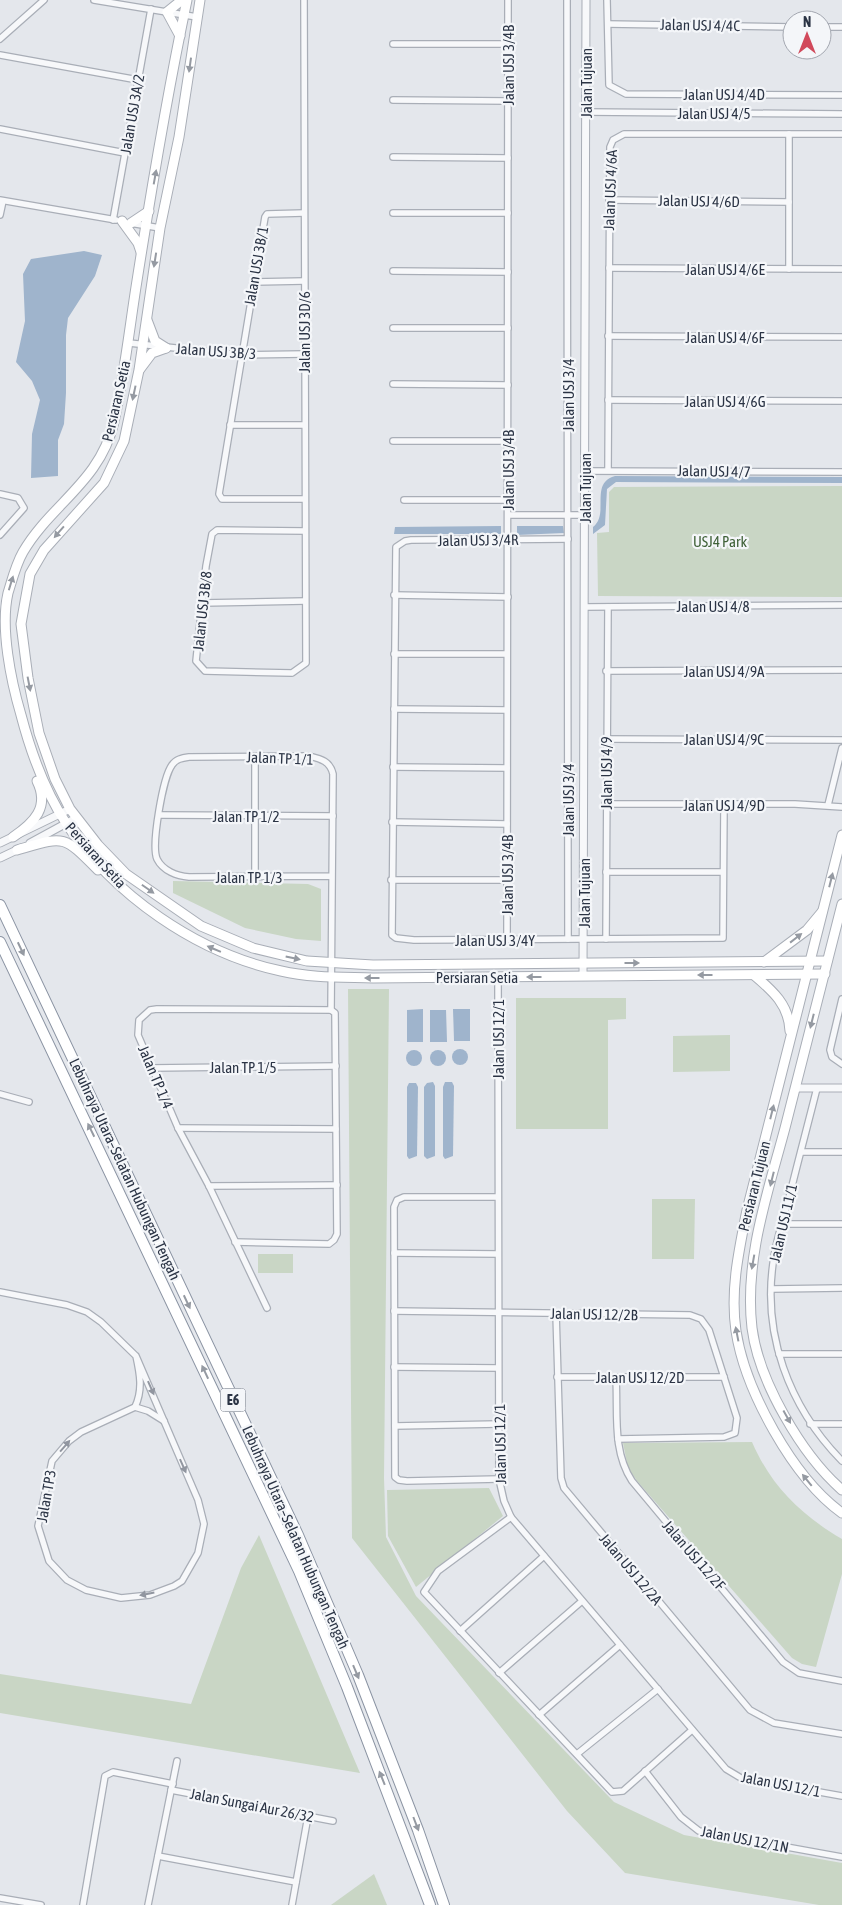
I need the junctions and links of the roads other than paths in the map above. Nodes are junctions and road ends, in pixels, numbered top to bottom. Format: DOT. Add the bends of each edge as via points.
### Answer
graph roads {
  1 [pos="44,0"];
  2 [pos="94,0"];
  3 [pos="182,0"];
  4 [pos="187,0"];
  5 [pos="200,0"];
  6 [pos="304,0"];
  7 [pos="508,0"];
  8 [pos="568,0"];
  9 [pos="586,0"];
  10 [pos="608,0"];
  11 [pos="151,9"];
  12 [pos="167,12"];
  13 [pos="184,16"];
  14 [pos="197,17"];
  15 [pos="608,24"];
  16 [pos="782,27"];
  17 [pos="180,36"];
  18 [pos="0,39"];
  19 [pos="393,44"];
  20 [pos="508,44"];
  21 [pos="0,55"];
  22 [pos="138,80"];
  23 [pos="842,95"];
  24 [pos="393,100"];
  25 [pos="508,101"];
  26 [pos="586,112"];
  27 [pos="842,114"];
  28 [pos="0,129"];
  29 [pos="789,134"];
  30 [pos="842,134"];
  31 [pos="125,153"];
  32 [pos="393,158"];
  33 [pos="508,158"];
  34 [pos="1,200"];
  35 [pos="609,200"];
  36 [pos="789,202"];
  37 [pos="149,211"];
  38 [pos="393,213"];
  39 [pos="304,214"];
  40 [pos="508,214"];
  41 [pos="0,215"];
  42 [pos="117,220"];
  43 [pos="131,223"];
  44 [pos="146,225"];
  45 [pos="160,228"];
  46 [pos="142,253"];
  47 [pos="609,268"];
  48 [pos="789,269"];
  49 [pos="842,269"];
  50 [pos="393,271"];
  51 [pos="508,272"];
  52 [pos="304,281"];
  53 [pos="254,282"];
  54 [pos="146,318"];
  55 [pos="393,328"];
  56 [pos="508,328"];
  57 [pos="608,336"];
  58 [pos="842,337"];
  59 [pos="129,343"];
  60 [pos="142,344"];
  61 [pos="166,348"];
  62 [pos="304,354"];
  63 [pos="241,355"];
  64 [pos="139,370"];
  65 [pos="393,384"];
  66 [pos="508,384"];
  67 [pos="608,400"];
  68 [pos="842,401"];
  69 [pos="304,424"];
  70 [pos="230,425"];
  71 [pos="393,441"];
  72 [pos="508,441"];
  73 [pos="585,470"];
  74 [pos="608,470"];
  75 [pos="842,472"];
  76 [pos="0,494"];
  77 [pos="305,499"];
  78 [pos="404,500"];
  79 [pos="508,500"];
  80 [pos="508,515"];
  81 [pos="568,515"];
  82 [pos="585,515"];
  83 [pos="305,531"];
  84 [pos="0,535"];
  85 [pos="508,539"];
  86 [pos="568,539"];
  87 [pos="394,595"];
  88 [pos="508,598"];
  89 [pos="305,601"];
  90 [pos="202,603"];
  91 [pos="842,605"];
  92 [pos="585,607"];
  93 [pos="608,607"];
  94 [pos="394,654"];
  95 [pos="507,654"];
  96 [pos="306,663"];
  97 [pos="842,670"];
  98 [pos="606,671"];
  99 [pos="12,686"];
  100 [pos="394,710"];
  101 [pos="507,710"];
  102 [pos="606,739"];
  103 [pos="842,740"];
  104 [pos="842,748"];
  105 [pos="256,756"];
  106 [pos="393,767"];
  107 [pos="507,768"];
  108 [pos="605,804"];
  109 [pos="724,805"];
  110 [pos="828,805"];
  111 [pos="842,807"];
  112 [pos="70,809"];
  113 [pos="60,814"];
  114 [pos="160,815"];
  115 [pos="256,816"];
  116 [pos="333,816"];
  117 [pos="76,818"];
  118 [pos="392,822"];
  119 [pos="507,824"];
  120 [pos="67,825"];
  121 [pos="842,835"];
  122 [pos="13,837"];
  123 [pos="0,843"];
  124 [pos="17,850"];
  125 [pos="0,858"];
  126 [pos="167,869"];
  127 [pos="606,872"];
  128 [pos="723,872"];
  129 [pos="332,876"];
  130 [pos="256,877"];
  131 [pos="391,880"];
  132 [pos="507,880"];
  133 [pos="842,904"];
  134 [pos="0,905"];
  135 [pos="146,906"];
  136 [pos="824,909"];
  137 [pos="568,939"];
  138 [pos="583,939"];
  139 [pos="606,939"];
  140 [pos="506,940"];
  141 [pos="0,942"];
  142 [pos="811,961"];
  143 [pos="827,961"];
  144 [pos="763,962"];
  145 [pos="583,963"];
  146 [pos="332,964"];
  147 [pos="492,964"];
  148 [pos="824,974"];
  149 [pos="754,975"];
  150 [pos="808,975"];
  151 [pos="583,976"];
  152 [pos="332,977"];
  153 [pos="498,977"];
  154 [pos="842,1001"];
  155 [pos="331,1010"];
  156 [pos="790,1042"];
  157 [pos="842,1064"];
  158 [pos="336,1066"];
  159 [pos="151,1068"];
  160 [pos="795,1088"];
  161 [pos="817,1088"];
  162 [pos="842,1088"];
  163 [pos="0,1094"];
  164 [pos="29,1102"];
  165 [pos="178,1128"];
  166 [pos="336,1129"];
  167 [pos="801,1152"];
  168 [pos="842,1152"];
  169 [pos="337,1185"];
  170 [pos="208,1186"];
  171 [pos="498,1197"];
  172 [pos="782,1224"];
  173 [pos="842,1224"];
  174 [pos="234,1242"];
  175 [pos="394,1253"];
  176 [pos="498,1254"];
  177 [pos="842,1288"];
  178 [pos="772,1289"];
  179 [pos="0,1292"];
  180 [pos="267,1308"];
  181 [pos="394,1310"];
  182 [pos="498,1313"];
  183 [pos="556,1313"];
  184 [pos="779,1354"];
  185 [pos="842,1354"];
  186 [pos="136,1356"];
  187 [pos="394,1367"];
  188 [pos="498,1368"];
  189 [pos="557,1377"];
  190 [pos="724,1377"];
  191 [pos="616,1378"];
  192 [pos="773,1390"];
  193 [pos="758,1397"];
  194 [pos="135,1407"];
  195 [pos="164,1421"];
  196 [pos="498,1424"];
  197 [pos="810,1424"];
  198 [pos="842,1424"];
  199 [pos="395,1426"];
  200 [pos="618,1439"];
  201 [pos="842,1461"];
  202 [pos="499,1479"];
  203 [pos="842,1490"];
  204 [pos="842,1513"];
  205 [pos="511,1517"];
  206 [pos="544,1556"];
  207 [pos="582,1601"];
  208 [pos="460,1630"];
  209 [pos="620,1645"];
  210 [pos="499,1673"];
  211 [pos="842,1681"];
  212 [pos="658,1689"];
  213 [pos="539,1715"];
  214 [pos="692,1730"];
  215 [pos="842,1734"];
  216 [pos="577,1754"];
  217 [pos="177,1761"];
  218 [pos="645,1771"];
  219 [pos="172,1787"];
  220 [pos="842,1796"];
  221 [pos="308,1816"];
  222 [pos="333,1821"];
  223 [pos="158,1856"];
  224 [pos="842,1857"];
  225 [pos="296,1882"];
  226 [pos="0,1898"];
  227 [pos="41,1905"];
  228 [pos="83,1905"];
  229 [pos="148,1905"];
  230 [pos="292,1905"];
  231 [pos="430,1905"];
  232 [pos="444,1905"];
  1 -- 18 [label="street"];
  2 -- 11 [label="street"];
  3 -- 12 [label="main road"];
  4 -- 13 [label="main road, Persiaran Setia"];
  5 -- 14 [label="main road, Persiaran Setia"];
  6 -- 39 [label="street, Jalan USJ 3D/6"];
  7 -- 20 [label="street, Jalan USJ 3/4B"];
  8 -- 81 [label="street, Jalan USJ 3/4"];
  9 -- 26 [label="street, Jalan Tujuan"];
  10 -- 15 [label="street"];
  11 -- 12 [label="street"];
  11 -- 22 [label="street, Jalan USJ 3A/2"];
  12 -- 13 [label="street"];
  12 -- 17 [label="main road"];
  13 -- 14 [label="street"];
  13 -- 17 [label="main road, Persiaran Setia"];
  14 -- 45 [label="main road, Persiaran Setia, one-way" via="179,137"];
  15 -- 16 [label="street, Jalan USJ 4/4C"];
  15 -- 23 [label="street, Jalan USJ 4/4D" via="609,85 626,94"];
  37 -- 17 [label="main road, Persiaran Setia, one-way"];
  19 -- 20 [label="street"];
  20 -- 25 [label="street, Jalan USJ 3/4B"];
  21 -- 22 [label="street"];
  22 -- 31 [label="street, Jalan USJ 3A/2"];
  24 -- 25 [label="street"];
  25 -- 33 [label="street, Jalan USJ 3/4B"];
  26 -- 27 [label="street, Jalan USJ 4/5"];
  26 -- 73 [label="street, Jalan Tujuan"];
  28 -- 31 [label="street"];
  29 -- 30 [label="street, Jalan USJ 4/6A"];
  29 -- 35 [label="street, Jalan USJ 4/6A" via="618,136 610,147"];
  29 -- 36 [label="street"];
  31 -- 42 [label="street, Jalan USJ 3A/2"];
  32 -- 33 [label="street"];
  33 -- 40 [label="street, Jalan USJ 3/4B"];
  34 -- 41 [label="street"];
  34 -- 42 [label="street"];
  35 -- 36 [label="street, Jalan USJ 4/6D"];
  35 -- 47 [label="street, Jalan USJ 4/6A"];
  36 -- 48 [label="street"];
  37 -- 43 [label="main road"];
  37 -- 44 [label="main road, Persiaran Setia"];
  38 -- 40 [label="street"];
  39 -- 52 [label="street, Jalan USJ 3D/6"];
  39 -- 53 [label="street, Jalan USJ 3B/1" via="267,214"];
  40 -- 51 [label="street, Jalan USJ 3/4B"];
  42 -- 43 [label="street"];
  42 -- 46 [label="main road" via="135,238"];
  43 -- 44 [label="street"];
  44 -- 45 [label="street"];
  44 -- 46 [label="main road, Persiaran Setia"];
  45 -- 54 [label="main road, Persiaran Setia, one-way"];
  46 -- 59 [label="main road, Persiaran Setia"];
  47 -- 48 [label="street, Jalan USJ 4/6E"];
  47 -- 57 [label="street, Jalan USJ 4/6A"];
  48 -- 49 [label="street, Jalan USJ 4/6E"];
  50 -- 51 [label="street"];
  51 -- 56 [label="street, Jalan USJ 3/4B"];
  52 -- 53 [label="street"];
  52 -- 62 [label="street, Jalan USJ 3D/6"];
  53 -- 63 [label="street, Jalan USJ 3B/1"];
  54 -- 60 [label="main road, Persiaran Setia"];
  54 -- 61 [label="main road" via="155,341"];
  55 -- 56 [label="street"];
  56 -- 66 [label="street, Jalan USJ 3/4B"];
  57 -- 58 [label="street, Jalan USJ 4/6F"];
  57 -- 67 [label="street, Jalan USJ 4/6A"];
  59 -- 60 [label="street, Jalan USJ 3B/3"];
  99 -- 59 [label="main road, Persiaran Setia, one-way" via="6,625 7,597 14,575 32,540 88,477 103,452 114,421"];
  60 -- 61 [label="street, Jalan USJ 3B/3"];
  60 -- 64 [label="main road, Persiaran Setia"];
  61 -- 63 [label="street, Jalan USJ 3B/3"];
  61 -- 64 [label="main road" via="152,354"];
  62 -- 63 [label="street, Jalan USJ 3B/3"];
  62 -- 69 [label="street, Jalan USJ 3D/6"];
  63 -- 70 [label="street, Jalan USJ 3B/1"];
  64 -- 112 [label="main road, Persiaran Setia, one-way" via="118,456 104,482 44,550 30,574 24,598 20,624 39,733 55,779"];
  65 -- 66 [label="street"];
  66 -- 72 [label="street, Jalan USJ 3/4B"];
  67 -- 68 [label="street, Jalan USJ 4/6G"];
  67 -- 74 [label="street, Jalan USJ 4/6A"];
  69 -- 70 [label="street"];
  69 -- 77 [label="street, Jalan USJ 3D/6"];
  70 -- 77 [label="street, Jalan USJ 3B/1" via="219,494 222,500"];
  71 -- 72 [label="street"];
  72 -- 79 [label="street, Jalan USJ 3/4B"];
  73 -- 74 [label="street, Jalan USJ 4/7"];
  73 -- 82 [label="street, Jalan Tujuan"];
  74 -- 75 [label="street, Jalan USJ 4/7"];
  76 -- 84 [label="street" via="18,498 24,508"];
  77 -- 83 [label="street, Jalan USJ 3D/6"];
  78 -- 79 [label="street"];
  79 -- 80 [label="street, Jalan USJ 3/4B"];
  80 -- 81 [label="street"];
  80 -- 85 [label="street, Jalan USJ 3/4B"];
  81 -- 82 [label="street"];
  81 -- 86 [label="street, Jalan USJ 3/4"];
  82 -- 92 [label="street, Jalan Tujuan"];
  83 -- 89 [label="street, Jalan USJ 3D/6"];
  83 -- 90 [label="street, Jalan USJ 3B/8" via="217,530 212,534"];
  85 -- 86 [label="street, Jalan USJ 3/4R"];
  85 -- 87 [label="street, Jalan USJ 3/4R" via="405,541 396,546 394,552"];
  85 -- 88 [label="street, Jalan USJ 3/4B"];
  86 -- 137 [label="street, Jalan USJ 3/4"];
  87 -- 88 [label="street"];
  87 -- 94 [label="street"];
  88 -- 95 [label="street, Jalan USJ 3/4B"];
  89 -- 90 [label="street"];
  89 -- 96 [label="street, Jalan USJ 3D/6"];
  90 -- 96 [label="street, Jalan USJ 3B/8" via="196,661 205,671 292,673"];
  91 -- 93 [label="street, Jalan USJ 4/8"];
  92 -- 93 [label="street, Jalan USJ 4/8"];
  92 -- 138 [label="street, Jalan Tujuan"];
  93 -- 98 [label="street, Jalan USJ 4/9"];
  94 -- 95 [label="street"];
  94 -- 100 [label="street"];
  95 -- 101 [label="street, Jalan USJ 3/4B"];
  97 -- 98 [label="street, Jalan USJ 4/9A"];
  98 -- 102 [label="street, Jalan USJ 4/9"];
  99 -- 113 [label="main road, Persiaran Setia" via="33,759"];
  99 -- 122 [label="main road" via="19,730 42,791 37,818"];
  100 -- 101 [label="street"];
  100 -- 106 [label="street"];
  101 -- 107 [label="street, Jalan USJ 3/4B"];
  102 -- 103 [label="street, Jalan USJ 4/9C"];
  102 -- 108 [label="street, Jalan USJ 4/9"];
  104 -- 110 [label="street"];
  105 -- 114 [label="street, Jalan TP 1/1" via="176,760 168,770"];
  105 -- 115 [label="street"];
  105 -- 116 [label="street, Jalan TP 1/1" via="309,756 326,761 333,774"];
  106 -- 107 [label="street"];
  106 -- 118 [label="street"];
  107 -- 119 [label="street, Jalan USJ 3/4B"];
  108 -- 109 [label="street, Jalan USJ 4/9D"];
  108 -- 127 [label="street, Jalan USJ 4/9"];
  109 -- 110 [label="street, Jalan USJ 4/9D"];
  109 -- 128 [label="street"];
  110 -- 111 [label="street, Jalan USJ 4/9D"];
  112 -- 113 [label="street"];
  112 -- 117 [label="main road, Persiaran Setia"];
  113 -- 120 [label="main road, Persiaran Setia"];
  113 -- 122 [label="street"];
  114 -- 115 [label="street, Jalan TP 1/2"];
  114 -- 126 [label="street, Jalan TP 1/1" via="155,848 158,861"];
  115 -- 116 [label="street, Jalan TP 1/2"];
  115 -- 130 [label="street"];
  116 -- 129 [label="street, Jalan TP 1/1"];
  117 -- 120 [label="street"];
  117 -- 146 [label="main road, Persiaran Setia, one-way" via="126,874 201,926 253,948"];
  118 -- 119 [label="street"];
  118 -- 131 [label="street"];
  119 -- 132 [label="street, Jalan USJ 3/4B"];
  120 -- 124 [label="street"];
  120 -- 135 [label="main road, Persiaran Setia" via="112,877"];
  136 -- 121 [label="main road, Persiaran Tujuan, one-way"];
  122 -- 123 [label="street"];
  124 -- 125 [label="street"];
  124 -- 135 [label="main road" via="49,839 63,840 75,847 123,892"];
  126 -- 130 [label="street, Jalan TP 1/3" via="182,877"];
  127 -- 128 [label="street"];
  127 -- 139 [label="street, Jalan USJ 4/9"];
  128 -- 139 [label="street, Jalan USJ 3/4Y" via="723,938"];
  129 -- 130 [label="street, Jalan TP 1/3"];
  129 -- 146 [label="street, Jalan TP 1/1"];
  131 -- 132 [label="street"];
  131 -- 140 [label="street, Jalan USJ 3/4Y" via="392,935 396,938"];
  132 -- 140 [label="street, Jalan USJ 3/4B"];
  133 -- 143 [label="main road, Persiaran Tujuan"];
  134 -- 232 [label="highway, Lebuhraya Utara–Selatan Hubungan Tengah / E6, one-way" via="298,1535 361,1684"];
  152 -- 135 [label="main road, Persiaran Setia, one-way" via="284,972 234,957 208,947"];
  136 -- 142 [label="main road, Persiaran Tujuan"];
  144 -- 136 [label="main road, one-way" via="807,930"];
  137 -- 138 [label="street, Jalan USJ 3/4Y"];
  137 -- 140 [label="street, Jalan USJ 3/4Y"];
  138 -- 139 [label="street, Jalan USJ 3/4Y"];
  138 -- 145 [label="street, Jalan Tujuan"];
  231 -- 141 [label="highway, Lebuhraya Utara–Selatan Hubungan Tengah / E6, one-way" via="299,1571"];
  142 -- 143 [label="main road, Persiaran Setia"];
  142 -- 144 [label="main road, Persiaran Setia"];
  142 -- 150 [label="main road, Persiaran Tujuan"];
  143 -- 148 [label="main road, Persiaran Tujuan"];
  145 -- 144 [label="main road, Persiaran Setia, one-way"];
  145 -- 147 [label="main road, Persiaran Setia"];
  145 -- 151 [label="street, Jalan Tujuan"];
  146 -- 147 [label="main road, Persiaran Setia"];
  146 -- 152 [label="street, Jalan TP 1/1"];
  147 -- 153 [label="main road"];
  148 -- 150 [label="main road, Persiaran Setia"];
  148 -- 160 [label="main road, Persiaran Tujuan, one-way"];
  149 -- 150 [label="main road, Persiaran Setia"];
  149 -- 151 [label="main road, Persiaran Setia, one-way"];
  149 -- 156 [label="main road" via="784,1005 790,1018"];
  150 -- 156 [label="main road, Persiaran Tujuan"];
  151 -- 153 [label="main road, Persiaran Setia, one-way"];
  153 -- 152 [label="main road, Persiaran Setia, one-way"];
  152 -- 155 [label="street"];
  153 -- 171 [label="street, Jalan USJ 12/1"];
  154 -- 157 [label="street" via="830,1050 832,1057"];
  155 -- 158 [label="street" via="335,1013"];
  155 -- 159 [label="street, Jalan TP 1/4" via="150,1010 139,1020 138,1035"];
  193 -- 156 [label="main road, Persiaran Tujuan, one-way" via="736,1332 736,1266"];
  158 -- 159 [label="street, Jalan TP 1/5"];
  158 -- 166 [label="street"];
  159 -- 165 [label="street, Jalan TP 1/4"];
  160 -- 161 [label="street"];
  160 -- 192 [label="main road, Persiaran Tujuan, one-way" via="752,1268 752,1329"];
  161 -- 162 [label="street"];
  161 -- 167 [label="street, Jalan USJ 11/1"];
  163 -- 164 [label="street"];
  165 -- 166 [label="street"];
  165 -- 170 [label="street, Jalan TP 1/4"];
  166 -- 169 [label="street"];
  167 -- 168 [label="street"];
  167 -- 172 [label="street, Jalan USJ 11/1"];
  169 -- 170 [label="street"];
  169 -- 174 [label="street" via="337,1234 328,1244"];
  170 -- 174 [label="street, Jalan TP 1/4"];
  171 -- 175 [label="street" via="404,1197 397,1200 394,1207"];
  171 -- 176 [label="street, Jalan USJ 12/1"];
  172 -- 173 [label="street"];
  172 -- 178 [label="street, Jalan USJ 11/1" via="774,1256"];
  174 -- 180 [label="street, Jalan TP 1/4"];
  175 -- 176 [label="street"];
  175 -- 181 [label="street"];
  176 -- 182 [label="street, Jalan USJ 12/1"];
  177 -- 178 [label="street"];
  178 -- 184 [label="street, Jalan USJ 11/1"];
  179 -- 186 [label="street, Jalan TP3" via="87,1312"];
  181 -- 182 [label="street, Jalan USJ 12/2B"];
  181 -- 187 [label="street"];
  182 -- 183 [label="street, Jalan USJ 12/2B"];
  182 -- 188 [label="street, Jalan USJ 12/1"];
  183 -- 189 [label="street, Jalan USJ 12/2A"];
  183 -- 190 [label="street, Jalan USJ 12/2B" via="690,1315 701,1319 709,1330"];
  184 -- 185 [label="street"];
  184 -- 197 [label="street, Jalan USJ 11/1" via="790,1388"];
  186 -- 194 [label="street" via="140,1376 139,1398"];
  186 -- 195 [label="street, Jalan TP3, one-way"];
  187 -- 188 [label="street"];
  187 -- 199 [label="street"];
  188 -- 196 [label="street, Jalan USJ 12/1"];
  189 -- 191 [label="street, Jalan USJ 12/2D"];
  189 -- 215 [label="street, Jalan USJ 12/2A" via="561,1478 574,1501 750,1710 774,1723"];
  190 -- 191 [label="street, Jalan USJ 12/2D"];
  190 -- 200 [label="street" via="737,1423 735,1433 724,1437"];
  191 -- 200 [label="street, Jalan USJ 12/2F"];
  192 -- 193 [label="main road" via="762,1390"];
  192 -- 203 [label="main road, Persiaran Tujuan, one-way" via="814,1461"];
  204 -- 193 [label="main road, Persiaran Tujuan, one-way" via="824,1499 799,1470"];
  194 -- 195 [label="street"];
  195 -- 194 [label="street, Jalan TP3, one-way" via="198,1500 204,1524 198,1553 182,1581 150,1595 121,1598 86,1590 67,1580 49,1561 38,1526 52,1461 80,1432"];
  196 -- 199 [label="street"];
  196 -- 202 [label="street, Jalan USJ 12/1"];
  197 -- 198 [label="street"];
  197 -- 201 [label="street, Jalan USJ 11/1"];
  199 -- 202 [label="street" via="395,1477 398,1480"];
  200 -- 211 [label="street, Jalan USJ 12/2F" via="620,1458 632,1481 784,1662 799,1673"];
  202 -- 205 [label="street, Jalan USJ 12/1"];
  205 -- 206 [label="street, Jalan USJ 12/1"];
  205 -- 208 [label="street" via="438,1571 426,1586 424,1592"];
  206 -- 207 [label="street, Jalan USJ 12/1"];
  206 -- 208 [label="street"];
  207 -- 209 [label="street, Jalan USJ 12/1"];
  207 -- 210 [label="street"];
  208 -- 210 [label="street"];
  209 -- 212 [label="street, Jalan USJ 12/1"];
  209 -- 213 [label="street"];
  210 -- 213 [label="street"];
  212 -- 214 [label="street, Jalan USJ 12/1"];
  212 -- 216 [label="street"];
  213 -- 216 [label="street"];
  214 -- 218 [label="street"];
  214 -- 220 [label="street, Jalan USJ 12/1" via="726,1769 741,1778"];
  216 -- 218 [label="street" via="608,1790 618,1793"];
  217 -- 219 [label="street"];
  218 -- 224 [label="street, Jalan USJ 12/1N" via="681,1817 699,1831"];
  219 -- 221 [label="street, Jalan Sungai Aur 26/32"];
  219 -- 223 [label="street"];
  219 -- 228 [label="street, Jalan Sungai Aur 26/32" via="113,1772 105,1776"];
  221 -- 222 [label="street, Jalan Sungai Aur 26/32"];
  221 -- 225 [label="street"];
  223 -- 225 [label="street"];
  223 -- 229 [label="street"];
  225 -- 230 [label="street"];
  226 -- 227 [label="street"];
}
